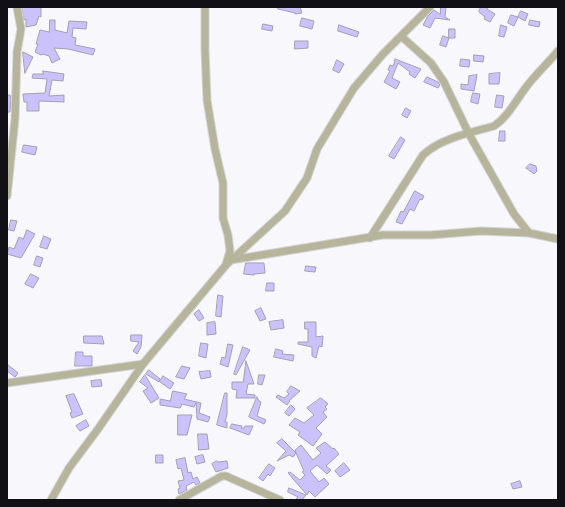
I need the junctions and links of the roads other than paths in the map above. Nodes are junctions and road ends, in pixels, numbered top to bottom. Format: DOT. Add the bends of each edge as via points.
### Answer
graph roads {
  1 [pos="16,7"];
  2 [pos="205,7"];
  3 [pos="430,7"];
  4 [pos="401,36"];
  5 [pos="558,51"];
  6 [pos="469,134"];
  7 [pos="7,196"];
  8 [pos="530,233"];
  9 [pos="370,238"];
  10 [pos="558,239"];
  11 [pos="228,262"];
  12 [pos="142,364"];
  13 [pos="7,384"];
  14 [pos="51,500"];
  15 [pos="179,500"];
  16 [pos="280,500"];
  1 -- 7 [label="street" via="21,29 17,52 15,119"];
  2 -- 11 [label="street" via="207,100 223,183 223,218 230,251"];
  3 -- 4 [label="street"];
  4 -- 6 [label="street" via="440,74"];
  4 -- 11 [label="street" via="354,88 317,149 307,178 285,211"];
  5 -- 6 [label="street" via="528,84 499,123"];
  6 -- 8 [label="street" via="514,214"];
  6 -- 9 [label="street" via="442,143 423,155"];
  8 -- 9 [label="street" via="481,231 383,235"];
  8 -- 10 [label="street"];
  9 -- 11 [label="street"];
  11 -- 12 [label="street"];
  12 -- 13 [label="street"];
  12 -- 14 [label="street" via="69,468"];
  15 -- 16 [label="street" via="222,476"];
}
